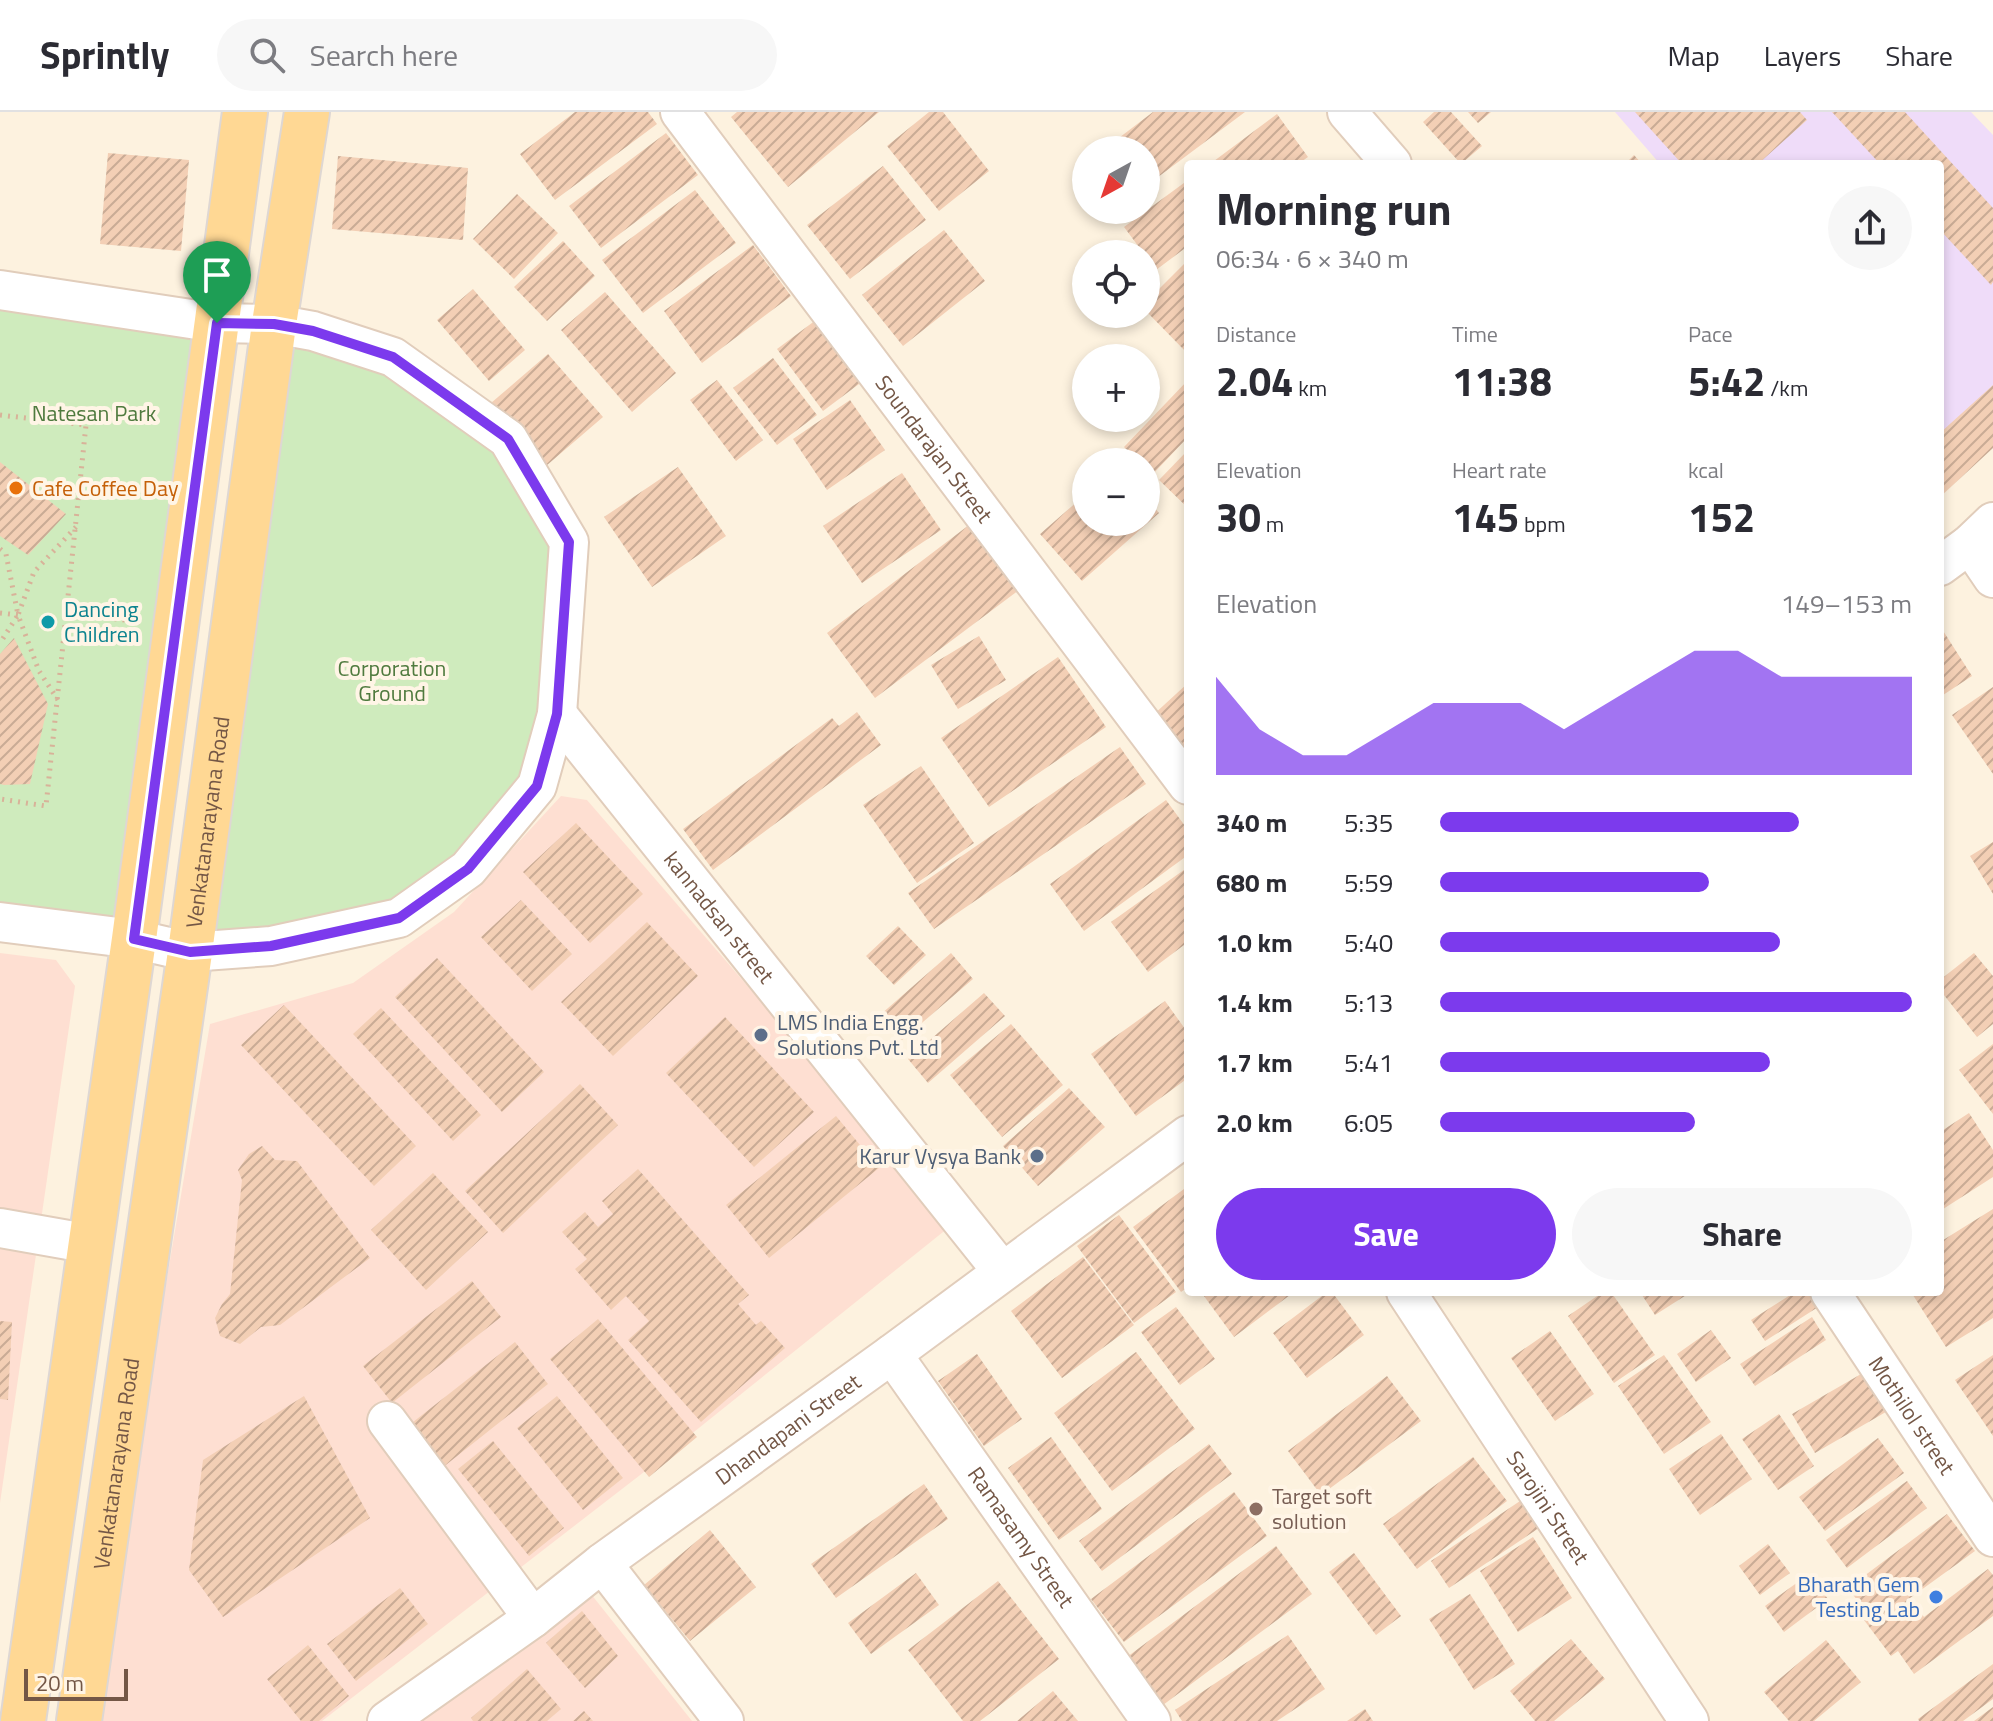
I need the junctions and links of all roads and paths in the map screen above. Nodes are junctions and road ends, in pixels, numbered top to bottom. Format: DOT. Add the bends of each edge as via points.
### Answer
graph roads {
  1 [pos="245,112"];
  2 [pos="307,112"];
  3 [pos="680,112"];
  4 [pos="1347,112"];
  5 [pos="1389,160"];
  6 [pos="0,290"];
  7 [pos="217,323"];
  8 [pos="274,324"];
  9 [pos="0,415"];
  10 [pos="76,527"];
  11 [pos="1982,533"];
  12 [pos="0,549"];
  13 [pos="1944,563"];
  14 [pos="1993,578"];
  15 [pos="0,613"];
  16 [pos="67,613"];
  17 [pos="18,615"];
  18 [pos="176,626"];
  19 [pos="0,643"];
  20 [pos="58,700"];
  21 [pos="557,714"];
  22 [pos="1184,780"];
  23 [pos="0,799"];
  24 [pos="0,922"];
  25 [pos="134,939"];
  26 [pos="190,952"];
  27 [pos="1184,1138"];
  28 [pos="3,1221"];
  29 [pos="91,1244"];
  30 [pos="1002,1271"];
  31 [pos="1409,1296"];
  32 [pos="1833,1296"];
  33 [pos="892,1354"];
  34 [pos="387,1421"];
  35 [pos="1993,1537"];
  36 [pos="602,1563"];
  37 [pos="533,1618"];
  38 [pos="23,1721"];
  39 [pos="79,1721"];
  40 [pos="387,1721"];
  41 [pos="724,1721"];
  42 [pos="1151,1721"];
  43 [pos="1689,1721"];
  1 -- 7 [label="main road"];
  2 -- 8 [label="main road, Venkatanarayana Road"];
  3 -- 22 [label="street, Soundarajan Street"];
  4 -- 5 [label="street"];
  6 -- 7 [label="street"];
  7 -- 8 [label="street"];
  7 -- 18 [label="main road"];
  8 -- 21 [label="street" via="393,357 508,439 569,542"];
  8 -- 26 [label="main road, Venkatanarayana Road"];
  9 -- 10 [label="path" via="86,425"];
  10 -- 16 [label="path"];
  10 -- 17 [label="path" via="34,572"];
  11 -- 13 [label="street"];
  11 -- 14 [label="street"];
  12 -- 17 [label="path" via="6,554"];
  15 -- 17 [label="path"];
  16 -- 18 [label="path"];
  16 -- 20 [label="path"];
  17 -- 19 [label="path"];
  17 -- 20 [label="path" via="39,671"];
  18 -- 25 [label="main road"];
  20 -- 23 [label="path" via="46,806"];
  21 -- 26 [label="street" via="537,786 468,869 399,918 271,946"];
  21 -- 30 [label="street, kannadsan street"];
  24 -- 25 [label="street"];
  25 -- 26 [label="street"];
  25 -- 29 [label="main road"];
  26 -- 39 [label="main road, Venkatanarayana Road"];
  27 -- 30 [label="street, Dhandapani Street"];
  28 -- 29 [label="street"];
  29 -- 38 [label="main road"];
  30 -- 33 [label="street, Dhandapani Street"];
  31 -- 43 [label="street, Sarojini Street"];
  32 -- 35 [label="street, Mothilol street"];
  33 -- 36 [label="street, Dhandapani Street"];
  33 -- 42 [label="street, Ramasamy Street"];
  34 -- 37 [label="street"];
  36 -- 37 [label="street, Dhandapani Street"];
  36 -- 41 [label="street"];
  37 -- 40 [label="street, Dhandapani Street"];
}
